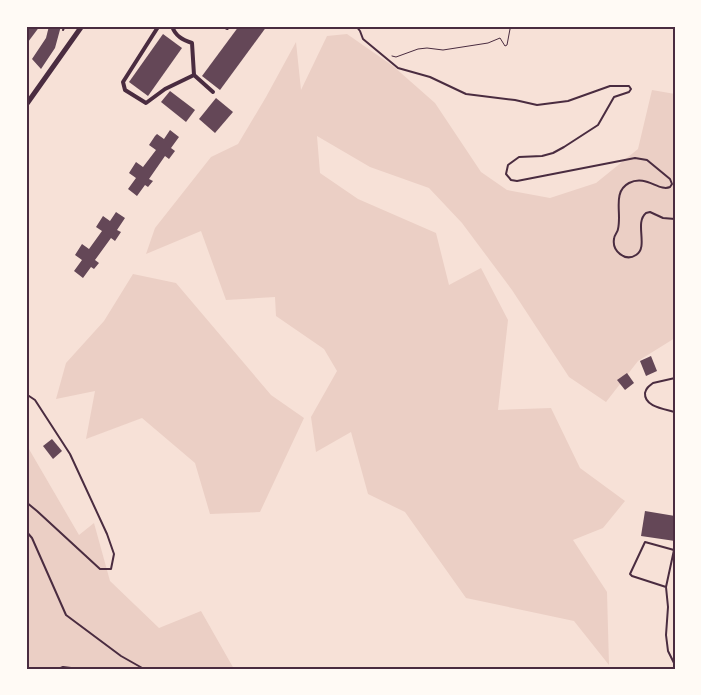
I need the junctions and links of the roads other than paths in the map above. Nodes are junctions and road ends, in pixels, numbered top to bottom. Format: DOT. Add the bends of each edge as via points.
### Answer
graph roads {
  1 [pos="65,26"];
  2 [pos="82,26"];
  3 [pos="157,26"];
  4 [pos="172,26"];
  5 [pos="356,26"];
  6 [pos="64,30"];
  7 [pos="194,74"];
  8 [pos="213,92"];
  9 [pos="26,105"];
  10 [pos="675,220"];
  11 [pos="675,378"];
  12 [pos="26,394"];
  13 [pos="675,412"];
  14 [pos="26,502"];
  15 [pos="26,531"];
  16 [pos="666,587"];
  17 [pos="675,665"];
  18 [pos="58,669"];
  19 [pos="79,669"];
  20 [pos="144,669"];
  1 -- 6 [label="lane"];
  2 -- 9 [label="street"];
  3 -- 7 [label="street" via="123,82 124,90 146,103"];
  4 -- 7 [label="street" via="181,39 192,44"];
  5 -- 10 [label="lane" via="364,39 398,68 430,77 466,94 537,105 568,101 610,86 629,86 629,92 614,97 598,125 553,152 519,157 508,165 506,174 517,181 635,158 647,160 670,178 672,184 664,189 640,180 623,187 618,199 615,249 623,256 638,254 642,248 641,218 646,213"];
  7 -- 8 [label="street"];
  11 -- 13 [label="lane" via="653,383 645,395 650,405"];
  12 -- 14 [label="lane" via="35,400 70,454 112,548 111,569 100,569"];
  15 -- 20 [label="lane" via="66,615"];
  16 -- 16 [label="lane" via="674,550 645,542 630,574"];
  16 -- 17 [label="lane" via="666,635 668,651"];
  18 -- 19 [label="lane"];
}
